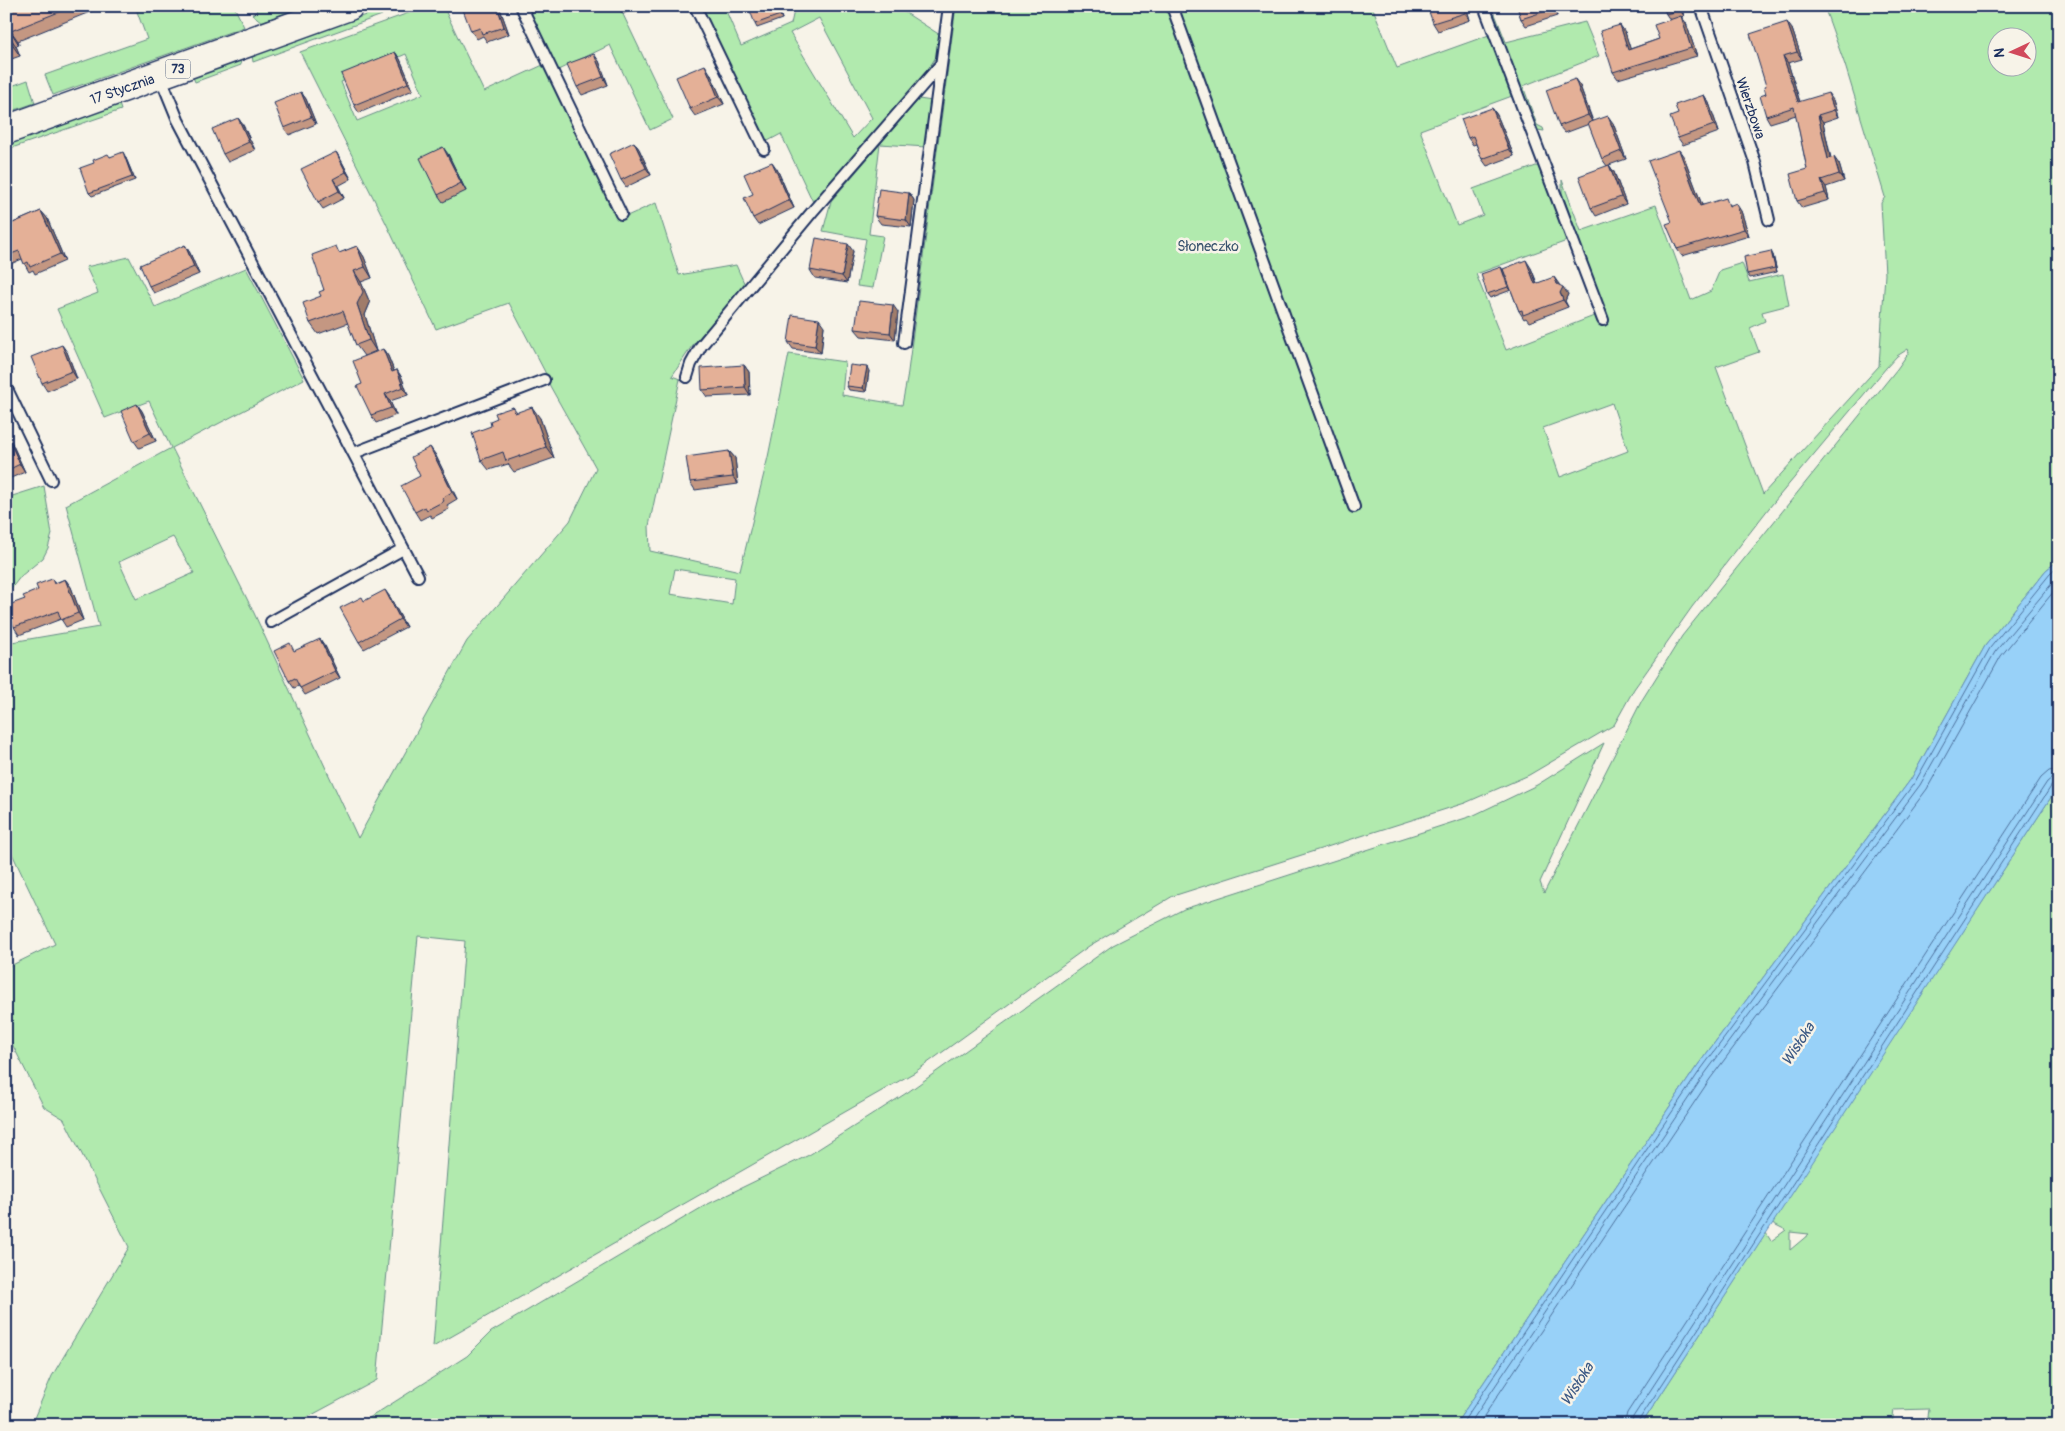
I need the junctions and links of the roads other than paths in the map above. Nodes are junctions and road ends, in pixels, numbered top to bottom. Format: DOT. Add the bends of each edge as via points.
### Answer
graph roads {
  1 [pos="349,6"];
  2 [pos="521,6"];
  3 [pos="695,6"];
  4 [pos="949,6"];
  5 [pos="1172,6"];
  6 [pos="1484,6"];
  7 [pos="1701,6"];
  8 [pos="941,64"];
  9 [pos="160,75"];
  10 [pos="6,130"];
  11 [pos="764,149"];
  12 [pos="621,214"];
  13 [pos="1769,220"];
  14 [pos="1603,320"];
  15 [pos="904,343"];
  16 [pos="687,377"];
  17 [pos="544,380"];
  18 [pos="6,387"];
  19 [pos="354,453"];
  20 [pos="51,480"];
  21 [pos="1354,508"];
  22 [pos="403,549"];
  23 [pos="418,576"];
  24 [pos="271,622"];
  1 -- 9 [label="main road, 17 Stycznia / 73"];
  2 -- 12 [label="lane"];
  3 -- 11 [label="lane"];
  4 -- 8 [label="lane"];
  5 -- 21 [label="lane"];
  6 -- 14 [label="lane"];
  7 -- 13 [label="lane, Wierzbowa" via="1757,168"];
  8 -- 15 [label="lane"];
  8 -- 16 [label="lane" via="701,346"];
  9 -- 10 [label="main road, 17 Stycznia / 73"];
  9 -- 19 [label="lane" via="178,120"];
  17 -- 19 [label="lane"];
  18 -- 20 [label="lane"];
  19 -- 22 [label="lane"];
  22 -- 23 [label="lane"];
  22 -- 24 [label="lane"];
}
